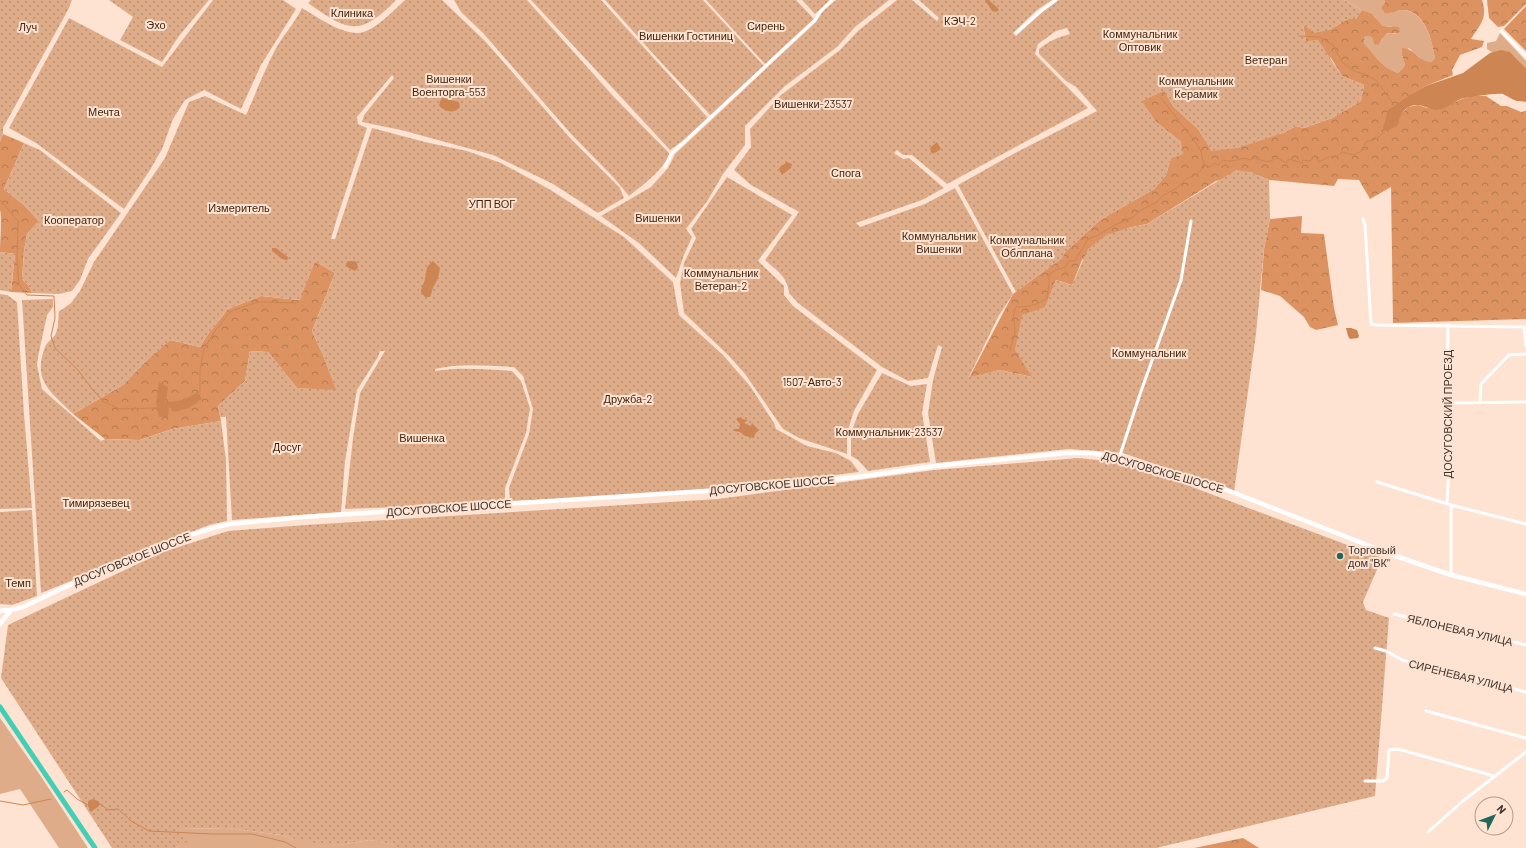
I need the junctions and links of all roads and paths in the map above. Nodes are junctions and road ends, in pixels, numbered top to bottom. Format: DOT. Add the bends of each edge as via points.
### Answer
graph roads {
  1 [pos="832,0"];
  2 [pos="1056,0"];
  3 [pos="1501,31"];
  4 [pos="1017,32"];
  5 [pos="1526,56"];
  6 [pos="665,167"];
  7 [pos="1363,219"];
  8 [pos="1191,221"];
  9 [pos="1448,325"];
  10 [pos="1526,346"];
  11 [pos="1526,354"];
  12 [pos="1480,402"];
  13 [pos="1526,402"];
  14 [pos="1447,403"];
  15 [pos="1119,458"];
  16 [pos="1377,482"];
  17 [pos="1449,504"];
  18 [pos="1526,524"];
  19 [pos="1451,575"];
  20 [pos="1526,594"];
  21 [pos="11,610"];
  22 [pos="0,611"];
  23 [pos="1394,614"];
  24 [pos="0,624"];
  25 [pos="1526,645"];
  26 [pos="1375,648"];
  27 [pos="1526,692"];
  28 [pos="0,707"];
  29 [pos="1426,711"];
  30 [pos="1526,738"];
  31 [pos="1526,752"];
  32 [pos="1494,776"];
  33 [pos="1365,781"];
  34 [pos="1428,832"];
  35 [pos="95,848"];
  1 -- 6 [label="street" via="816,19 672,154"];
  2 -- 4 [label="street"];
  3 -- 5 [label="street"];
  7 -- 9 [label="street" via="1371,324"];
  8 -- 15 [label="street" via="1181,280"];
  9 -- 10 [label="street" via="1524,326"];
  9 -- 14 [label="street, ДОСУГОВСКИЙ ПРОЕЗД"];
  11 -- 12 [label="street" via="1509,355 1481,384"];
  12 -- 13 [label="street"];
  12 -- 14 [label="street"];
  14 -- 17 [label="street, ДОСУГОВСКИЙ ПРОЕЗД"];
  15 -- 19 [label="main road, ДОСУГОВСКОЕ ШОССЕ" via="1160,468 1227,490 1350,539"];
  15 -- 21 [label="main road, ДОСУГОВСКОЕ ШОССЕ" via="1093,453 1066,453 752,488 303,517 221,526 180,538"];
  16 -- 17 [label="street"];
  17 -- 18 [label="street"];
  17 -- 19 [label="street, ДОСУГОВСКИЙ ПРОЕЗД"];
  19 -- 20 [label="main road, ДОСУГОВСКОЕ ШОССЕ"];
  21 -- 22 [label="main road, ДОСУГОВСКОЕ ШОССЕ"];
  21 -- 24 [label="main road"];
  23 -- 25 [label="street, ЯБЛОНЕВАЯ УЛИЦА"];
  26 -- 27 [label="street, СИРЕНЕВАЯ УЛИЦА" via="1402,660"];
  28 -- 35 [label="highway"];
  29 -- 30 [label="street"];
  31 -- 32 [label="street"];
  32 -- 33 [label="street" via="1398,749 1389,750 1386,778 1383,781"];
  32 -- 34 [label="street"];
}
